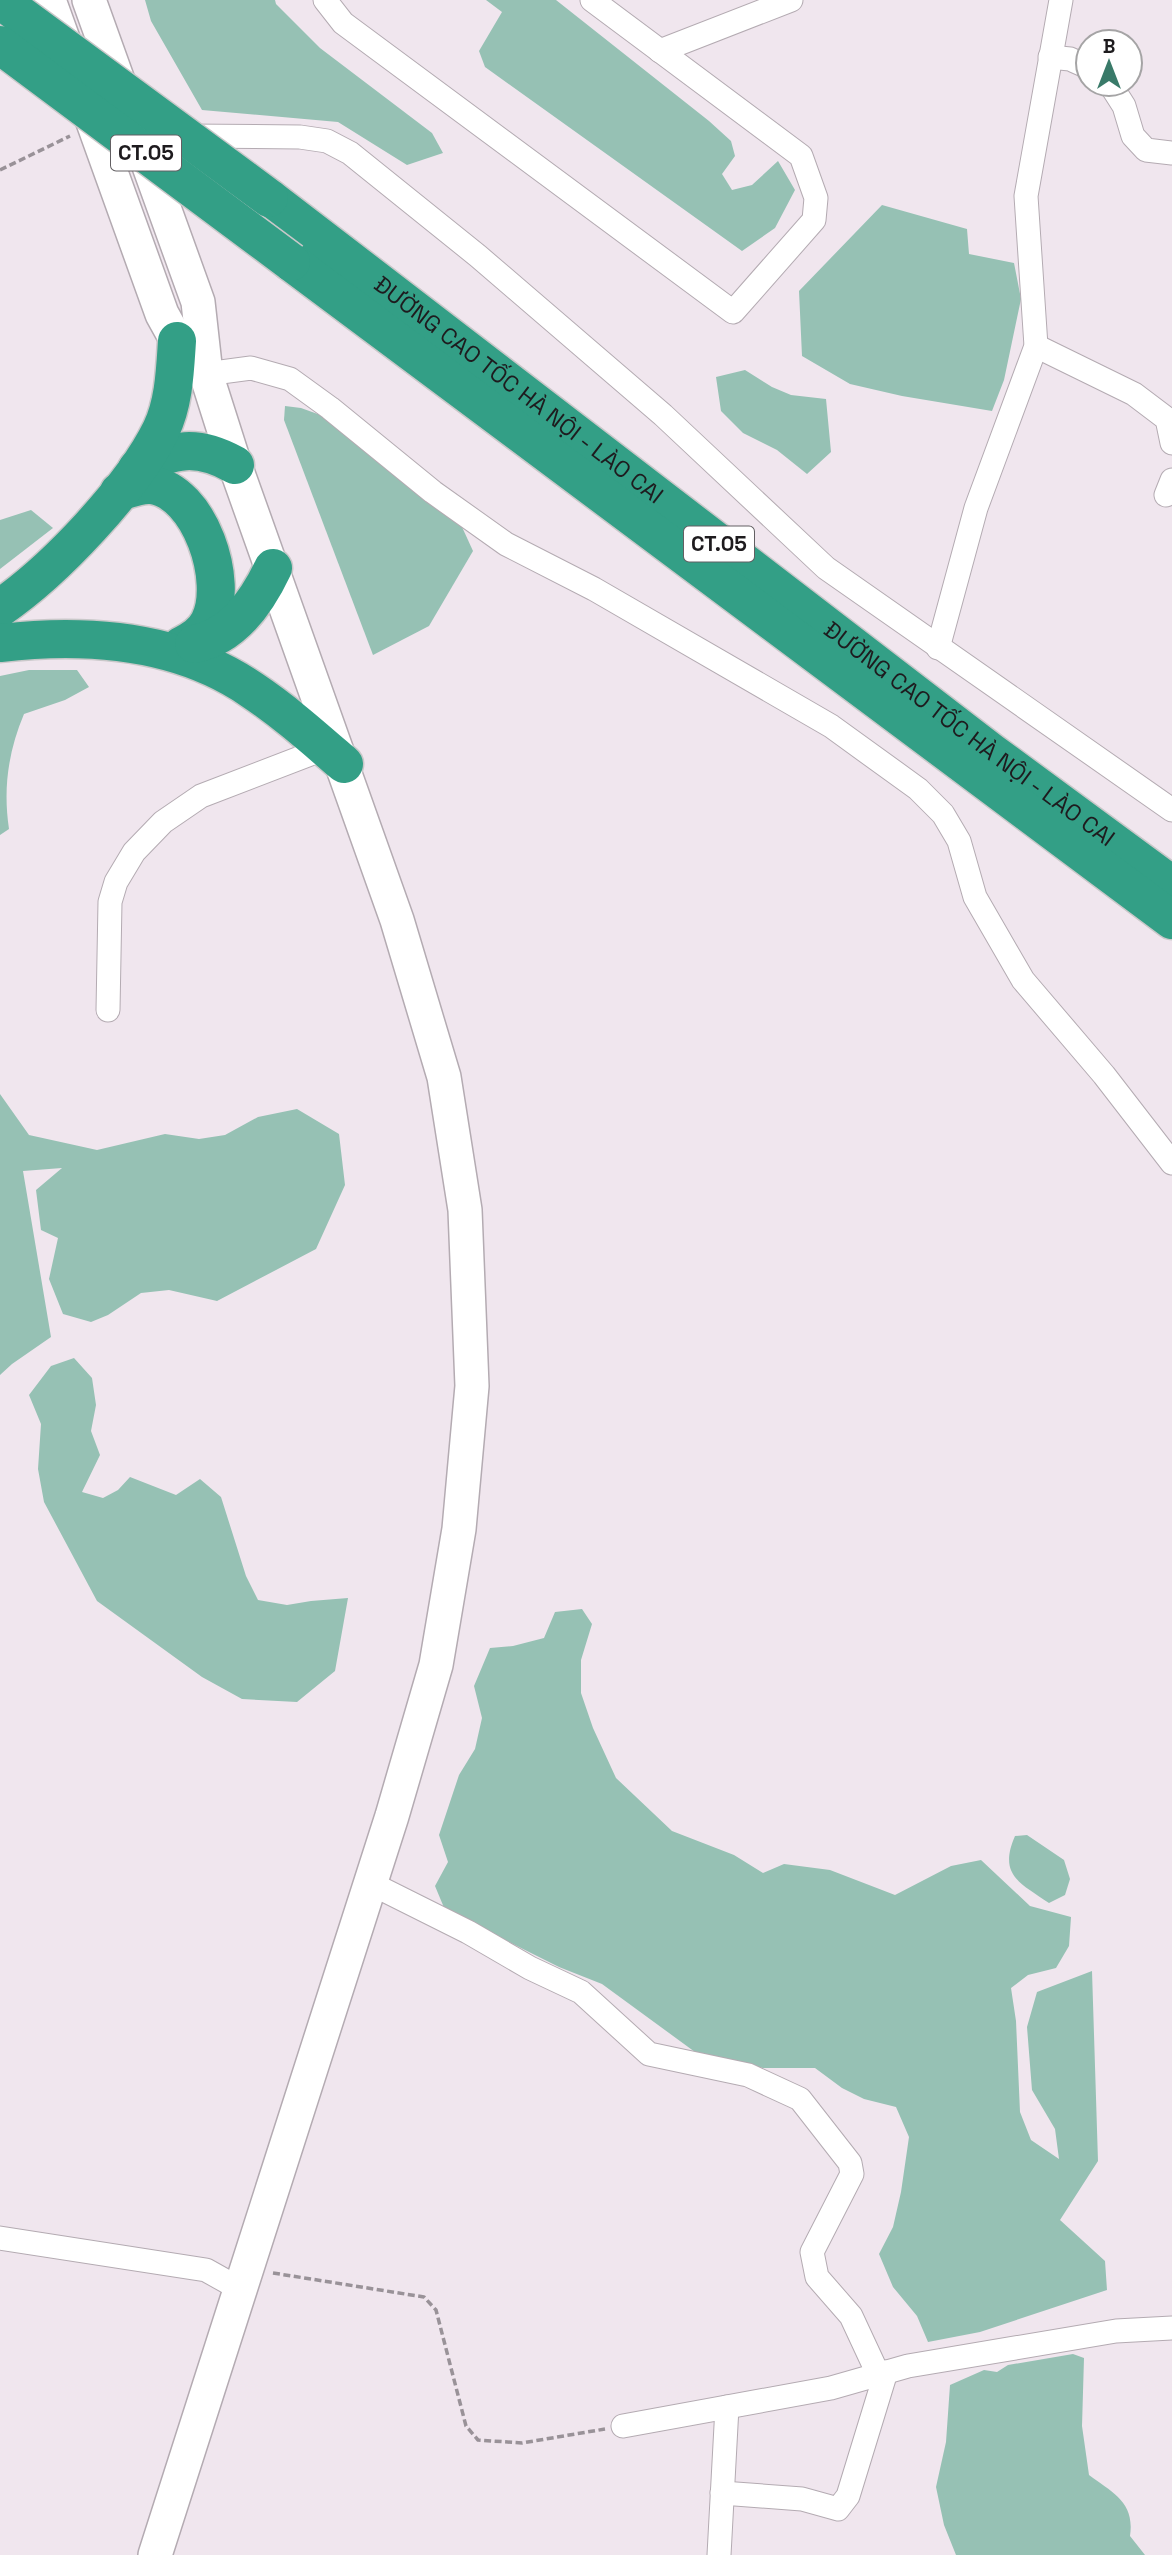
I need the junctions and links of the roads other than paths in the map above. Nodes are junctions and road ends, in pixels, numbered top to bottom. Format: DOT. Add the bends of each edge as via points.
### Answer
graph roads {
  1 [pos="0,0"];
  2 [pos="49,0"];
  3 [pos="89,0"];
  4 [pos="325,0"];
  5 [pos="592,0"];
  6 [pos="791,0"];
  7 [pos="1060,0"];
  8 [pos="0,45"];
  9 [pos="660,51"];
  10 [pos="1050,57"];
  11 [pos="1074,61"];
  12 [pos="1119,98"];
  13 [pos="138,136"];
  14 [pos="1172,153"];
  15 [pos="177,341"];
  16 [pos="1035,345"];
  17 [pos="206,374"];
  18 [pos="1172,443"];
  19 [pos="235,465"];
  20 [pos="128,480"];
  21 [pos="273,568"];
  22 [pos="0,608"];
  23 [pos="0,643"];
  24 [pos="167,646"];
  25 [pos="938,648"];
  26 [pos="335,756"];
  27 [pos="1172,810"];
  28 [pos="1172,885"];
  29 [pos="1172,920"];
  30 [pos="108,1010"];
  31 [pos="1172,1163"];
  32 [pos="370,1883"];
  33 [pos="0,2238"];
  34 [pos="244,2278"];
  35 [pos="1172,2328"];
  36 [pos="882,2373"];
  37 [pos="727,2407"];
  38 [pos="624,2426"];
  39 [pos="722,2493"];
  40 [pos="155,2555"];
  41 [pos="719,2555"];
  1 -- 28 [label="highway, ĐƯỜNG CAO TỐC HÀ NỘI - LÀO CAI / CT.05, bridge" via="269,198 970,736"];
  2 -- 15 [label="main road" via="162,314"];
  3 -- 13 [label="main road"];
  4 -- 9 [label="street" via="343,23 733,312 814,220 816,198 801,156"];
  5 -- 9 [label="street"];
  6 -- 9 [label="street"];
  7 -- 10 [label="street"];
  8 -- 29 [label="highway, ĐƯỜNG CAO TỐC HÀ NỘI - LÀO CAI / CT.05, bridge"];
  10 -- 11 [label="street"];
  10 -- 16 [label="street" via="1026,196"];
  12 -- 14 [label="street" via="1133,136 1146,150"];
  13 -- 17 [label="main road" via="198,302"];
  13 -- 25 [label="street" via="300,137 327,141 350,153 663,415 826,568"];
  15 -- 17 [label="main road"];
  15 -- 20 [label="highway" via="174,389 162,430"];
  16 -- 18 [label="street" via="1134,394 1167,419"];
  16 -- 25 [label="street" via="976,508"];
  17 -- 19 [label="main road"];
  17 -- 31 [label="street" via="251,368 290,379 506,544 594,589 831,726 918,789 943,814 959,841 975,897 1023,980"];
  19 -- 20 [label="highway" via="215,453 173,452 159,456"];
  19 -- 21 [label="main road"];
  20 -- 22 [label="highway" via="59,560"];
  20 -- 24 [label="highway" via="183,501 196,518 217,581 210,622 201,634"];
  21 -- 24 [label="highway" via="261,594 232,626 208,641"];
  21 -- 26 [label="main road"];
  23 -- 24 [label="highway" via="98,638"];
  24 -- 26 [label="highway" via="250,688"];
  25 -- 27 [label="street"];
  26 -- 30 [label="street" via="201,796 163,822 134,852 116,881 110,902"];
  26 -- 32 [label="main road" via="397,920 444,1077 465,1210 472,1386 459,1529 436,1665"];
  32 -- 34 [label="main road"];
  32 -- 36 [label="street" via="581,1992 649,2054 748,2075 800,2099 850,2163 852,2174 812,2252 817,2277 851,2316"];
  33 -- 34 [label="street"];
  34 -- 40 [label="main road"];
  35 -- 36 [label="street" via="1116,2331"];
  36 -- 37 [label="street" via="831,2388"];
  36 -- 39 [label="street" via="848,2496 838,2509 802,2499"];
  37 -- 38 [label="street"];
  37 -- 39 [label="street"];
  39 -- 41 [label="street"];
}
